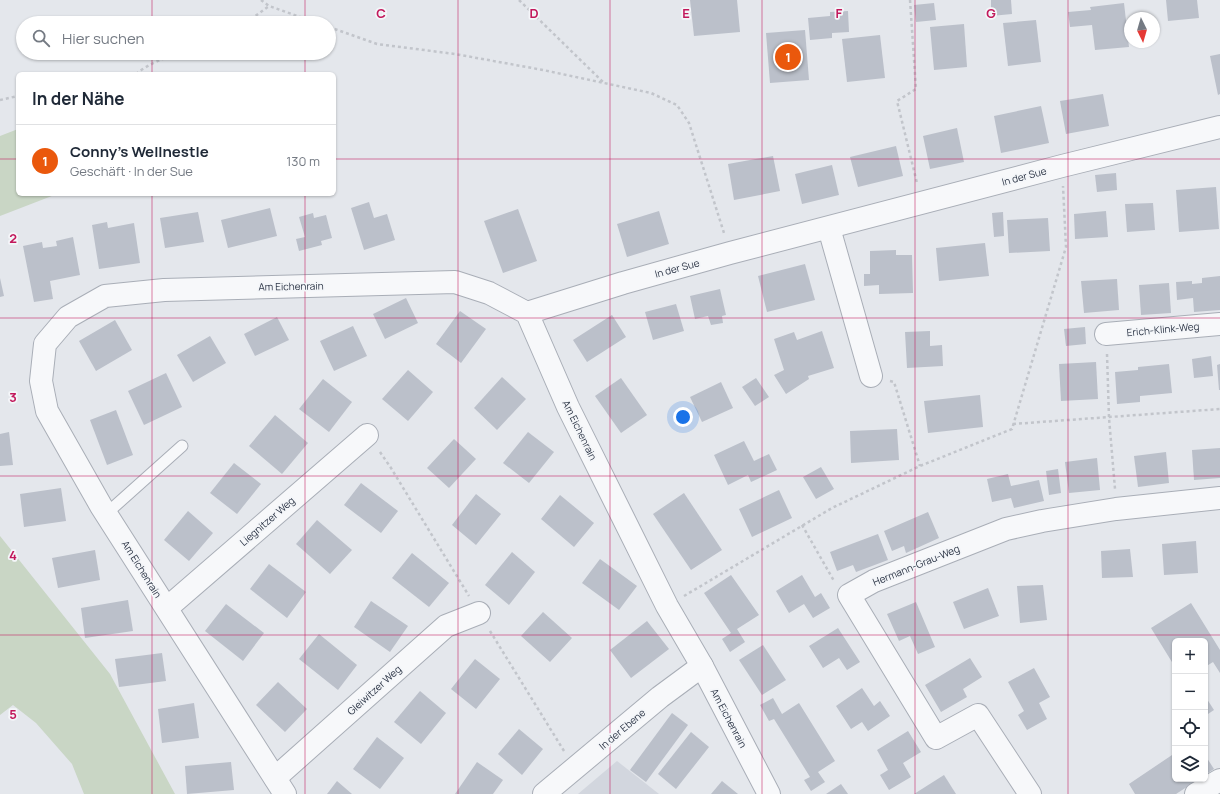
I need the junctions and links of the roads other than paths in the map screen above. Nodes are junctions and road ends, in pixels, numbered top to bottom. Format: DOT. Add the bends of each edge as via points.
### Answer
graph roads {
  1 [pos="1220,127"];
  2 [pos="829,228"];
  3 [pos="528,313"];
  4 [pos="1220,324"];
  5 [pos="1106,334"];
  6 [pos="871,376"];
  7 [pos="366,435"];
  8 [pos="182,446"];
  9 [pos="1220,498"];
  10 [pos="107,513"];
  11 [pos="167,608"];
  12 [pos="479,613"];
  13 [pos="702,666"];
  14 [pos="1220,780"];
  15 [pos="280,786"];
  16 [pos="544,794"];
  17 [pos="769,794"];
  18 [pos="1030,794"];
  19 [pos="1196,794"];
  1 -- 2 [label="street, In der Sue"];
  2 -- 3 [label="street, In der Sue" via="623,283"];
  2 -- 6 [label="street"];
  3 -- 10 [label="street, Am Eichenrain" via="488,293 455,282 164,290 105,296 68,317 46,344 41,380 47,411"];
  3 -- 13 [label="street, Am Eichenrain" via="568,407 667,606"];
  4 -- 5 [label="street, Erich-Klink-Weg"];
  7 -- 11 [label="street, Liegnitzer Weg"];
  8 -- 10 [label="lane"];
  9 -- 18 [label="street, Hermann-Grau-Weg" via="1116,509 1006,529 874,581 849,595 936,738 978,715"];
  10 -- 11 [label="street, Am Eichenrain"];
  11 -- 15 [label="street, Am Eichenrain"];
  12 -- 15 [label="street, Gleiwitzer Weg" via="446,626"];
  13 -- 16 [label="street, In der Ebene" via="660,697"];
  13 -- 17 [label="street, Am Eichenrain"];
  14 -- 19 [label="street"];
}
